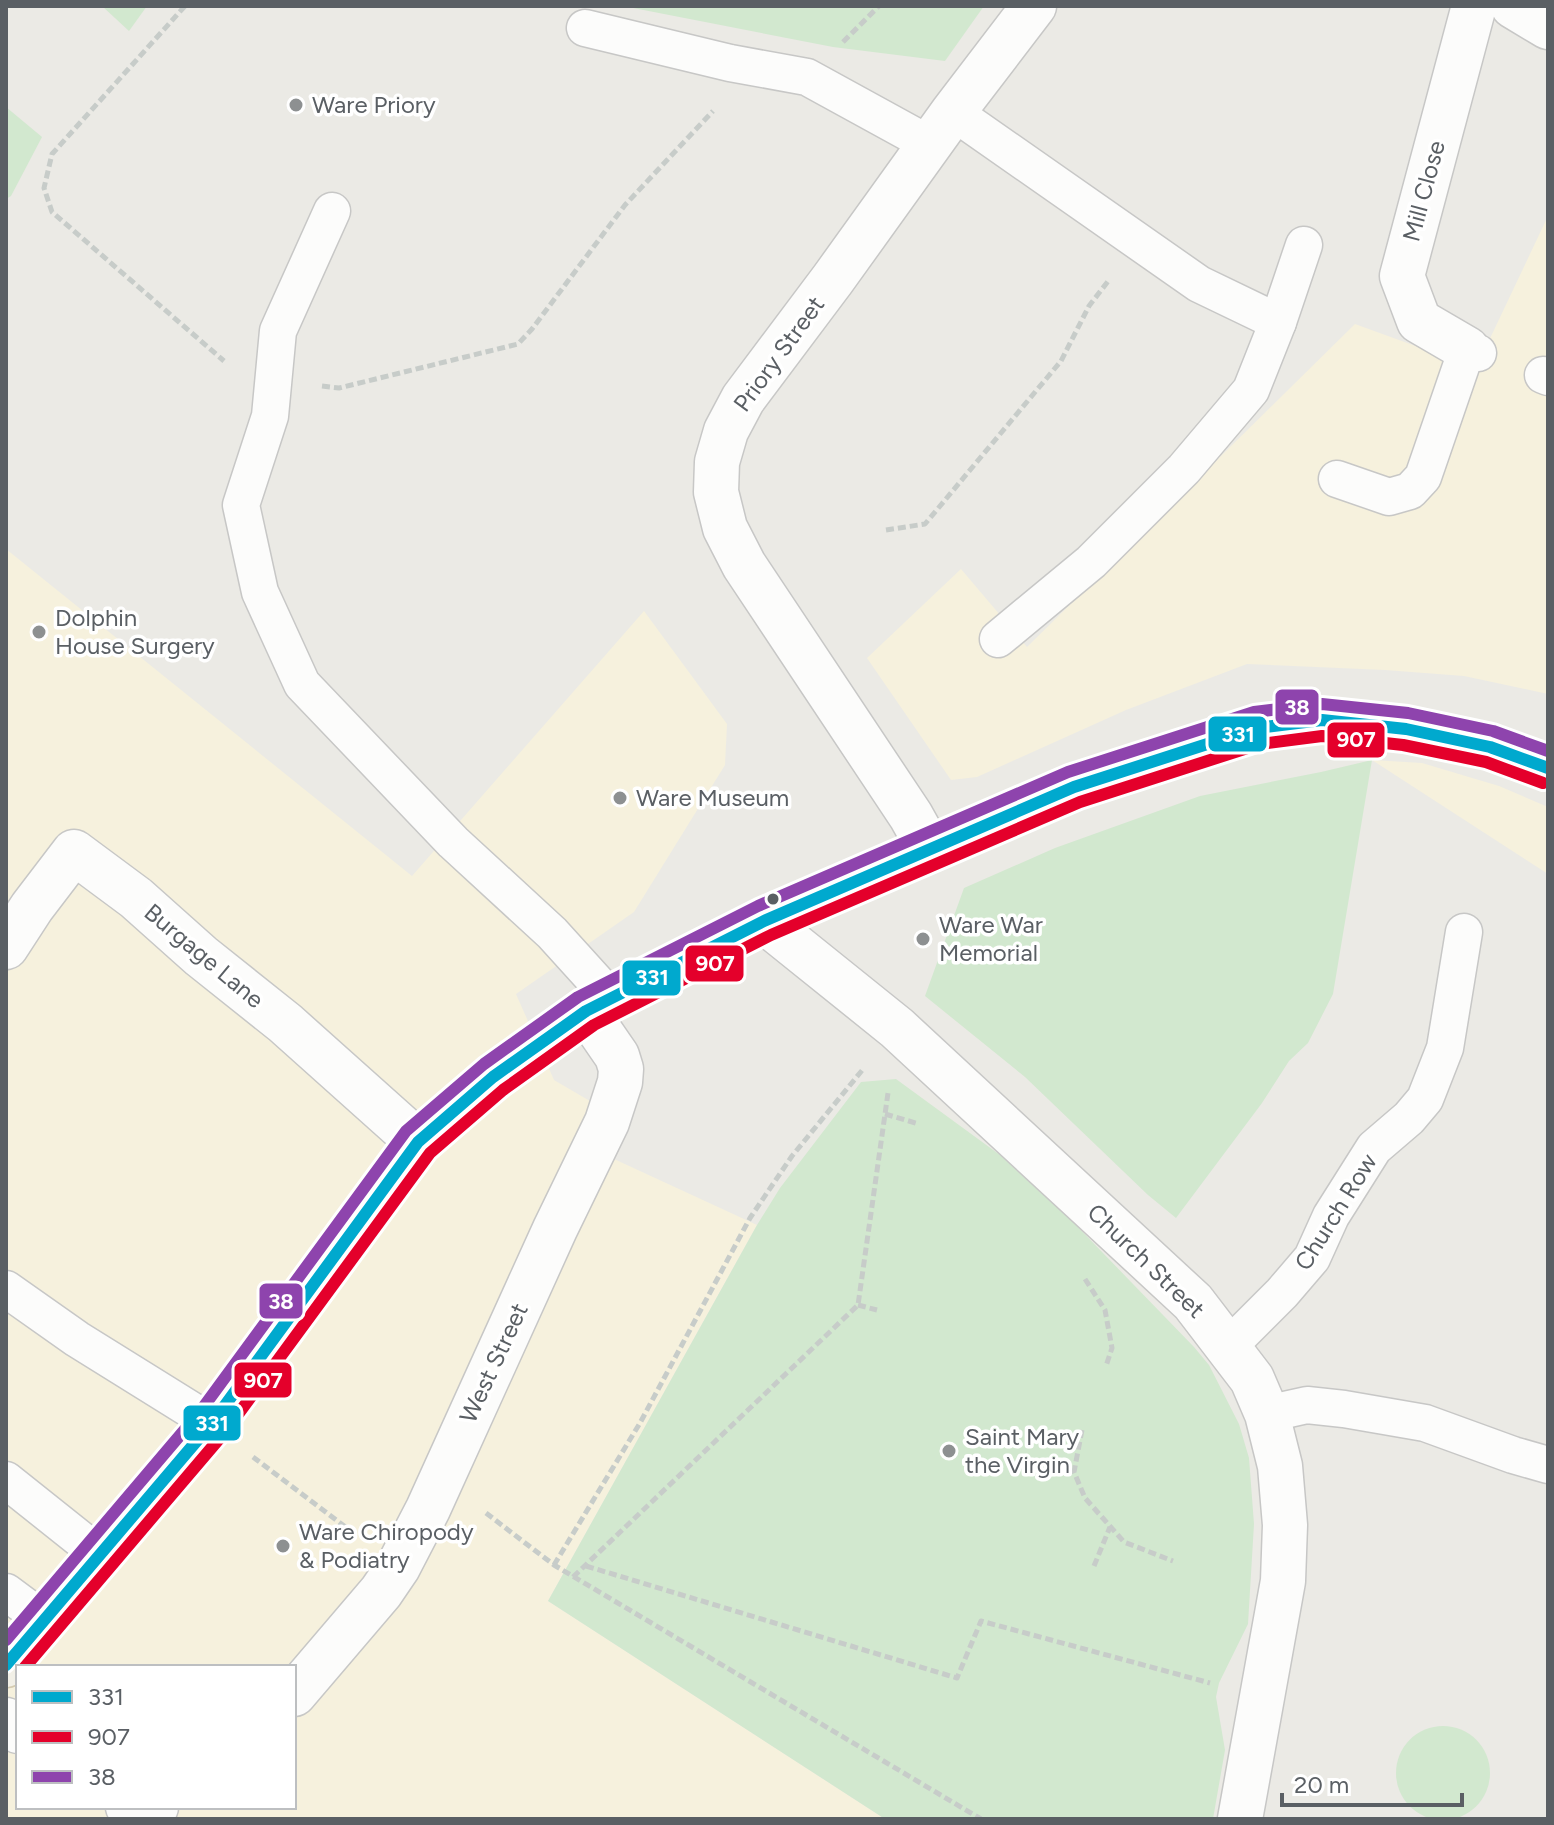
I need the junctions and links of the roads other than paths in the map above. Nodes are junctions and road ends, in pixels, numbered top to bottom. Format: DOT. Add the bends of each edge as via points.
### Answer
graph roads {
  1 [pos="1034,6"];
  2 [pos="1474,6"];
  3 [pos="1513,6"];
  4 [pos="1548,27"];
  5 [pos="585,28"];
  6 [pos="942,128"];
  7 [pos="332,211"];
  8 [pos="1304,245"];
  9 [pos="1278,322"];
  10 [pos="1472,351"];
  11 [pos="1337,479"];
  12 [pos="998,639"];
  13 [pos="1548,768"];
  14 [pos="930,850"];
  15 [pos="764,921"];
  16 [pos="1464,932"];
  17 [pos="6,947"];
  18 [pos="598,1004"];
  19 [pos="418,1142"];
  20 [pos="6,1289"];
  21 [pos="1228,1347"];
  22 [pos="1267,1414"];
  23 [pos="212,1423"];
  24 [pos="1548,1465"];
  25 [pos="6,1480"];
  26 [pos="100,1555"];
  27 [pos="6,1592"];
  28 [pos="45,1621"];
  29 [pos="6,1665"];
  30 [pos="296,1692"];
  31 [pos="1240,1819"];
  1 -- 6 [label="street, Priory Street"];
  2 -- 10 [label="street, Mill Close" via="1402,276 1419,321"];
  3 -- 4 [label="street"];
  5 -- 6 [label="lane" via="807,77"];
  6 -- 9 [label="lane" via="1138,241 1199,284"];
  6 -- 14 [label="street, Priory Street" via="743,399 726,431 716,492 725,528 744,565"];
  7 -- 18 [label="lane" via="278,331 270,416 241,505 260,592 302,684 453,842 552,933"];
  8 -- 9 [label="lane"];
  9 -- 12 [label="lane" via="1251,390 1184,469 1091,562"];
  10 -- 11 [label="lane" via="1423,477 1410,491 1389,497"];
  13 -- 14 [label="main road" via="1490,747 1420,732 1322,720 1257,728 1074,787"];
  14 -- 15 [label="main road"];
  15 -- 18 [label="main road"];
  15 -- 21 [label="street, Church Street" via="897,1028 1193,1302"];
  16 -- 21 [label="lane, Church Row" via="1445,1048 1425,1099 1374,1148 1331,1216 1312,1258"];
  17 -- 19 [label="street, Burgage Lane" via="74,852 285,1023"];
  18 -- 19 [label="main road" via="493,1077"];
  18 -- 30 [label="street, West Street" via="621,1069 607,1122 398,1567"];
  19 -- 23 [label="main road"];
  20 -- 23 [label="lane"];
  21 -- 22 [label="street, Church Street" via="1252,1379"];
  22 -- 24 [label="lane" via="1307,1405 1425,1423"];
  22 -- 31 [label="street, Church Street" via="1280,1466 1283,1581"];
  23 -- 26 [label="main road"];
  25 -- 26 [label="lane"];
  26 -- 28 [label="main road"];
  27 -- 28 [label="lane"];
  28 -- 29 [label="main road"];
}
